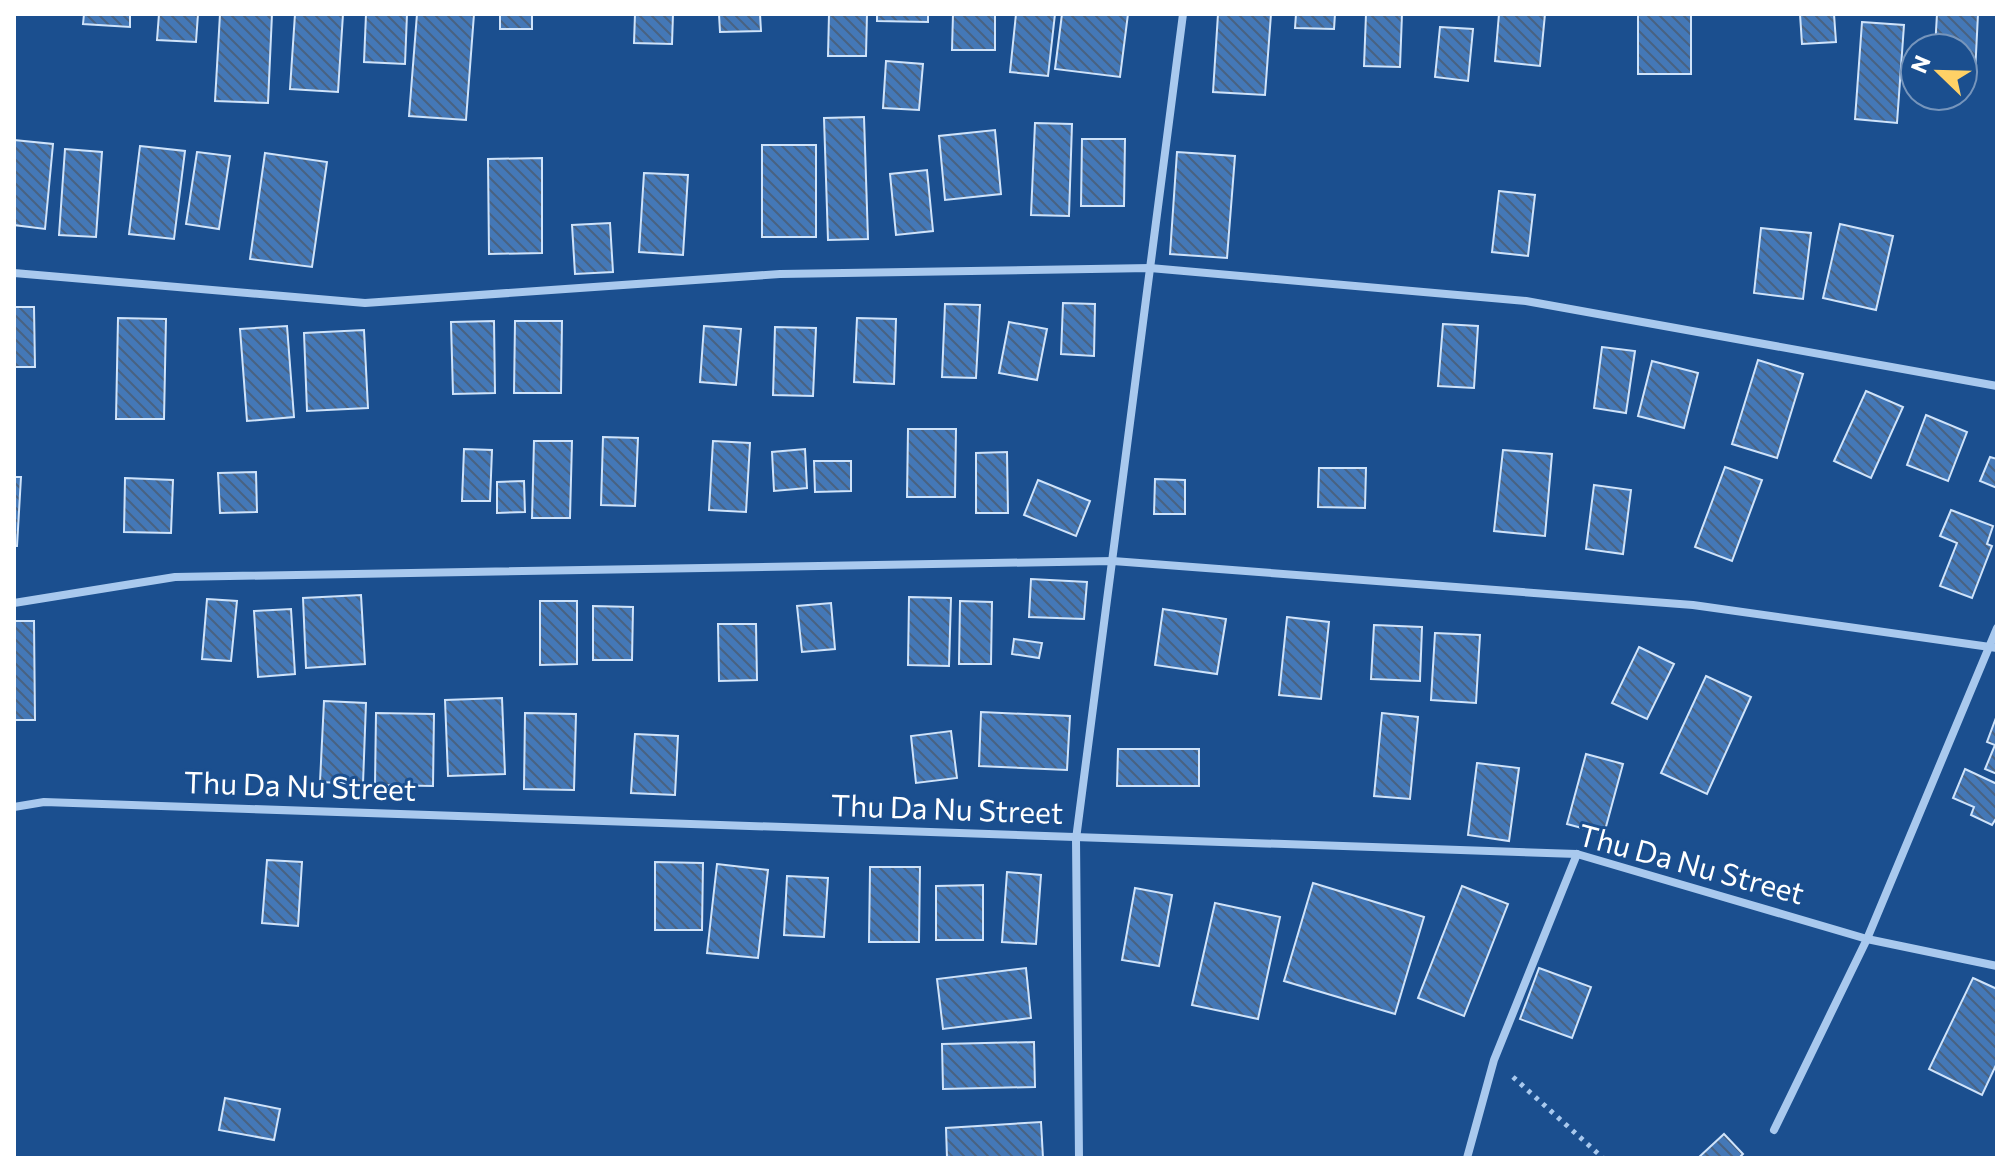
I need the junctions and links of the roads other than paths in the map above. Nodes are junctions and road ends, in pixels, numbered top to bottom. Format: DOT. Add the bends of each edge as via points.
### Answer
graph roads {
  1 [pos="1183,14"];
  2 [pos="1150,268"];
  3 [pos="14,273"];
  4 [pos="1997,386"];
  5 [pos="1113,561"];
  6 [pos="14,603"];
  7 [pos="1997,628"];
  8 [pos="1993,648"];
  9 [pos="14,807"];
  10 [pos="1076,839"];
  11 [pos="1577,854"];
  12 [pos="1867,939"];
  13 [pos="1997,966"];
  14 [pos="1774,1130"];
  15 [pos="1079,1158"];
  16 [pos="1467,1158"];
  1 -- 2 [label="street"];
  2 -- 3 [label="street" via="780,274 365,303"];
  2 -- 4 [label="street" via="1526,301"];
  2 -- 5 [label="street"];
  5 -- 6 [label="street" via="175,577"];
  5 -- 8 [label="street" via="1693,605"];
  5 -- 10 [label="street"];
  7 -- 8 [label="street"];
  8 -- 12 [label="street"];
  9 -- 10 [label="street, Thu Da Nu Street" via="44,802"];
  10 -- 11 [label="street, Thu Da Nu Street"];
  10 -- 15 [label="street"];
  11 -- 12 [label="street, Thu Da Nu Street"];
  11 -- 16 [label="street" via="1494,1060"];
  12 -- 13 [label="street, Thu Da Nu Street"];
  12 -- 14 [label="street"];
}
